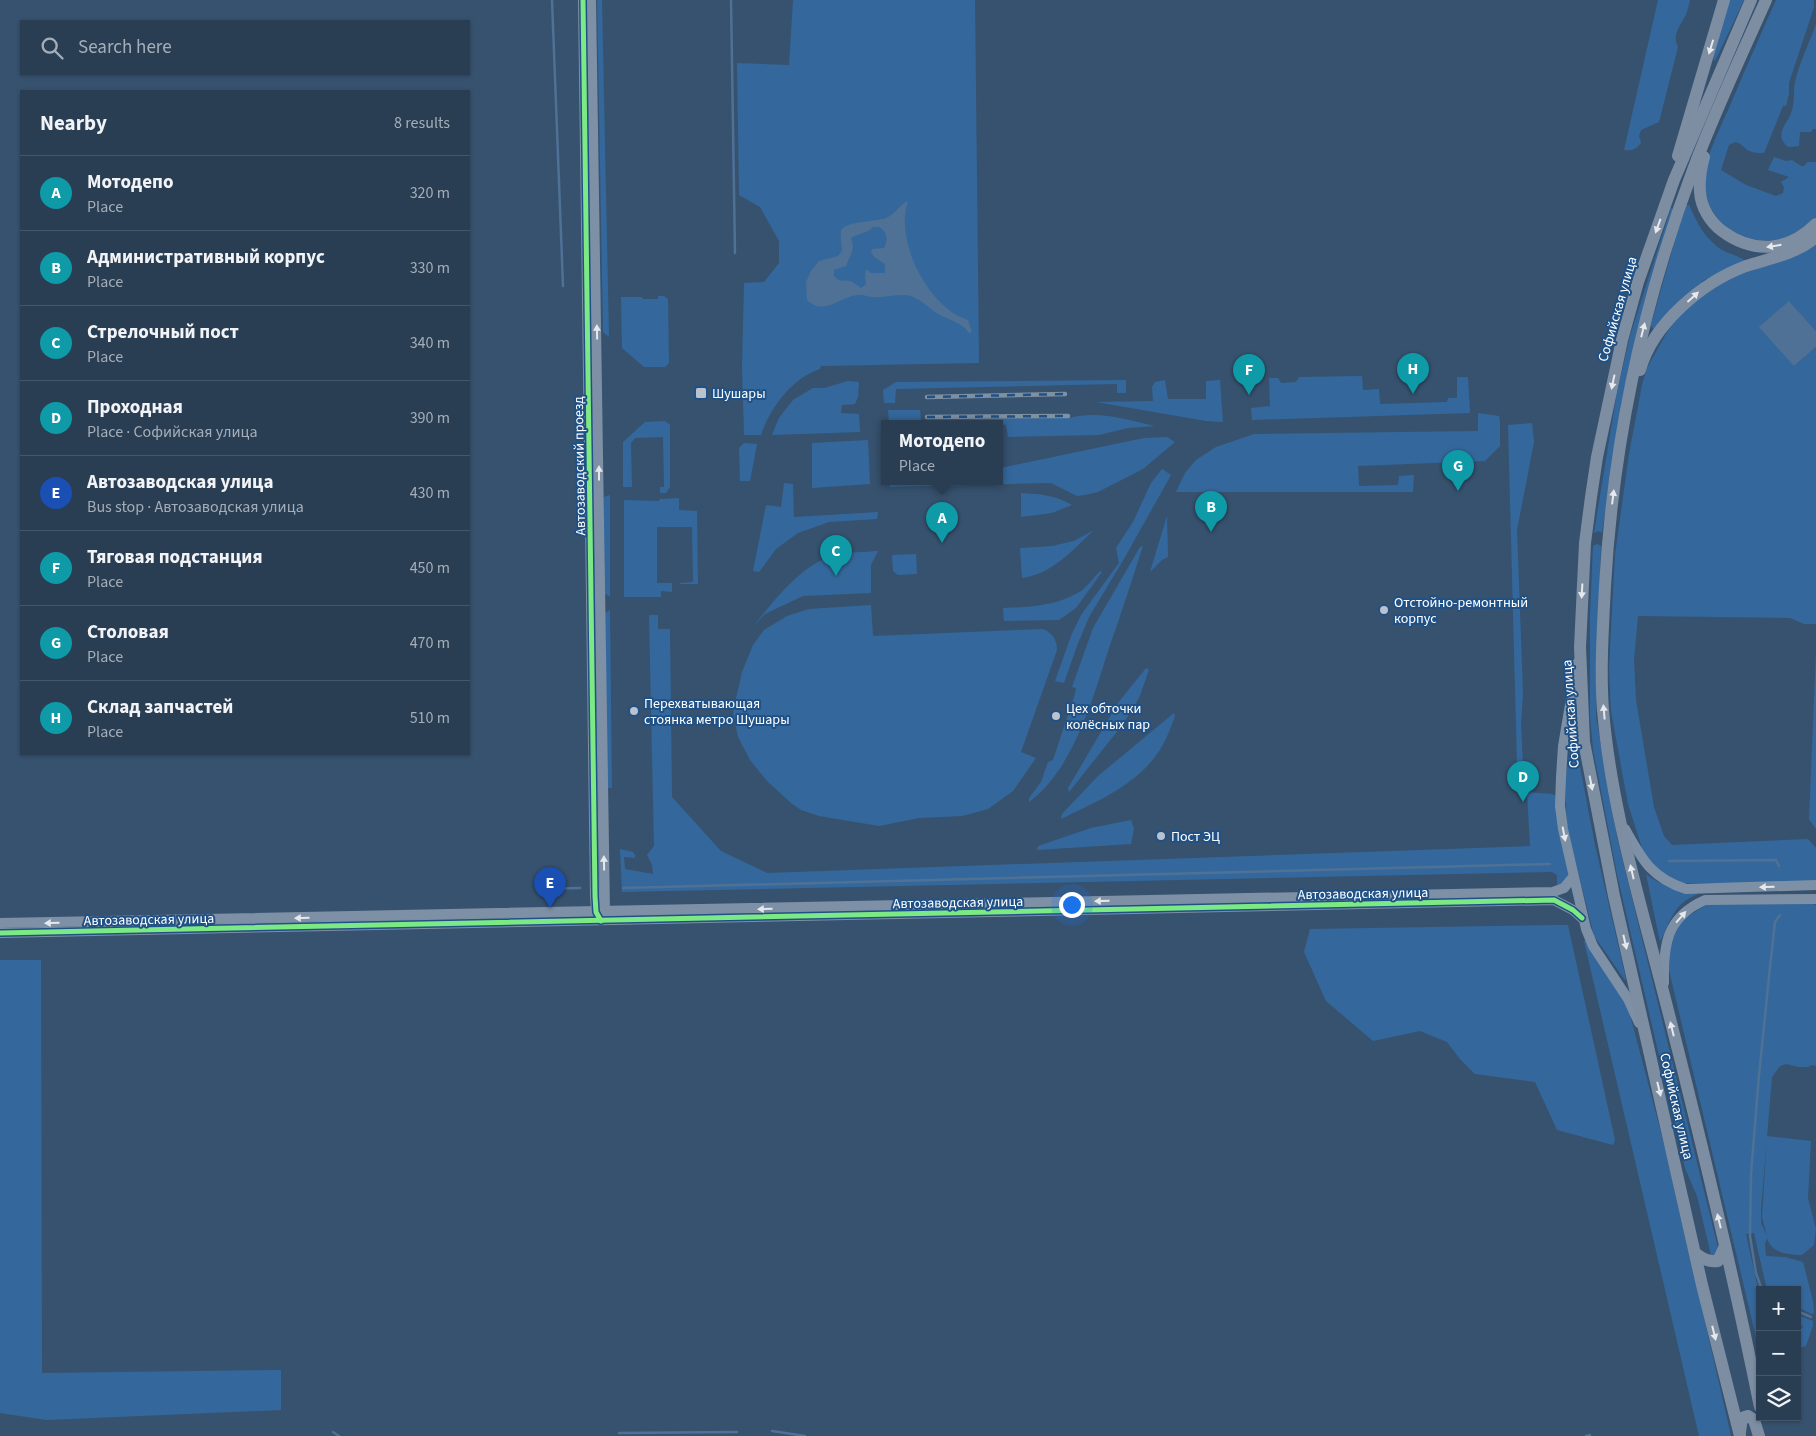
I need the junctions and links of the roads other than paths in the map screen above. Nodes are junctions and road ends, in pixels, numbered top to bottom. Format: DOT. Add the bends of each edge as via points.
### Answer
graph roads {
  1 [pos="583,0"];
  2 [pos="591,0"];
  3 [pos="1724,0"];
  4 [pos="1751,0"];
  5 [pos="1766,0"];
  6 [pos="1710,125"];
  7 [pos="1674,180"];
  8 [pos="1816,224"];
  9 [pos="1816,237"];
  10 [pos="1625,412"];
  11 [pos="1585,543"];
  12 [pos="1607,545"];
  13 [pos="1580,647"];
  14 [pos="1622,824"];
  15 [pos="1573,877"];
  16 [pos="1816,885"];
  17 [pos="1816,899"];
  18 [pos="601,915"];
  19 [pos="1582,918"];
  20 [pos="0,923"];
  21 [pos="0,933"];
  22 [pos="1664,997"];
  23 [pos="1646,1036"];
  24 [pos="1725,1246"];
  25 [pos="1695,1253"];
  26 [pos="1756,1389"];
  27 [pos="1763,1421"];
  28 [pos="1740,1435"];
  29 [pos="1759,1436"];
  30 [pos="1766,1436"];
  1 -- 18 [label="street, Автозаводский проезд"];
  18 -- 2 [label="street, Автозаводский проезд, one-way"];
  3 -- 7 [label="main road, one-way" via="1679,150"];
  4 -- 7 [label="main road, Софийская улица"];
  5 -- 6 [label="main road, Софийская улица"];
  8 -- 6 [label="main road, one-way" via="1789,243 1763,247 1742,244 1718,228 1705,211 1700,192"];
  10 -- 6 [label="main road, Софийская улица, one-way" via="1649,305 1674,223"];
  7 -- 11 [label="main road, Софийская улица, one-way" via="1638,282 1622,340 1597,457"];
  10 -- 9 [label="main road, one-way" via="1649,348 1694,296 1720,278 1800,249"];
  12 -- 10 [label="main road, Софийская улица, one-way"];
  11 -- 12 [label="main road" via="1599,539"];
  11 -- 13 [label="main road, Софийская улица, one-way"];
  14 -- 12 [label="main road, Софийская улица, one-way" via="1603,710"];
  13 -- 15 [label="street, one-way" via="1560,782 1562,829"];
  13 -- 23 [label="main road, Софийская улица, one-way" via="1584,742"];
  16 -- 14 [label="street, one-way" via="1686,889 1676,886 1660,878 1646,864"];
  22 -- 14 [label="main road, Софийская улица, one-way"];
  15 -- 18 [label="street, Автозаводская улица, one-way" via="1564,888 1553,892"];
  15 -- 19 [label="street"];
  22 -- 17 [label="street, one-way" via="1666,944 1679,918 1691,907 1704,900"];
  18 -- 19 [label="street, Автозаводская улица" via="1554,900"];
  18 -- 20 [label="street, Автозаводская улица, one-way"];
  18 -- 21 [label="street, Автозаводская улица"];
  19 -- 23 [label="street" via="1593,946 1628,999"];
  24 -- 22 [label="main road, Софийская улица, one-way"];
  23 -- 25 [label="main road, Софийская улица, one-way"];
  24 -- 25 [label="main road" via="1718,1261 1710,1262"];
  24 -- 26 [label="main road, Софийская улица"];
  25 -- 28 [label="main road, Софийская улица, one-way"];
  27 -- 30 [label="main road"];
  28 -- 29 [label="main road" via="1742,1418 1748,1416 1754,1420"];
}
